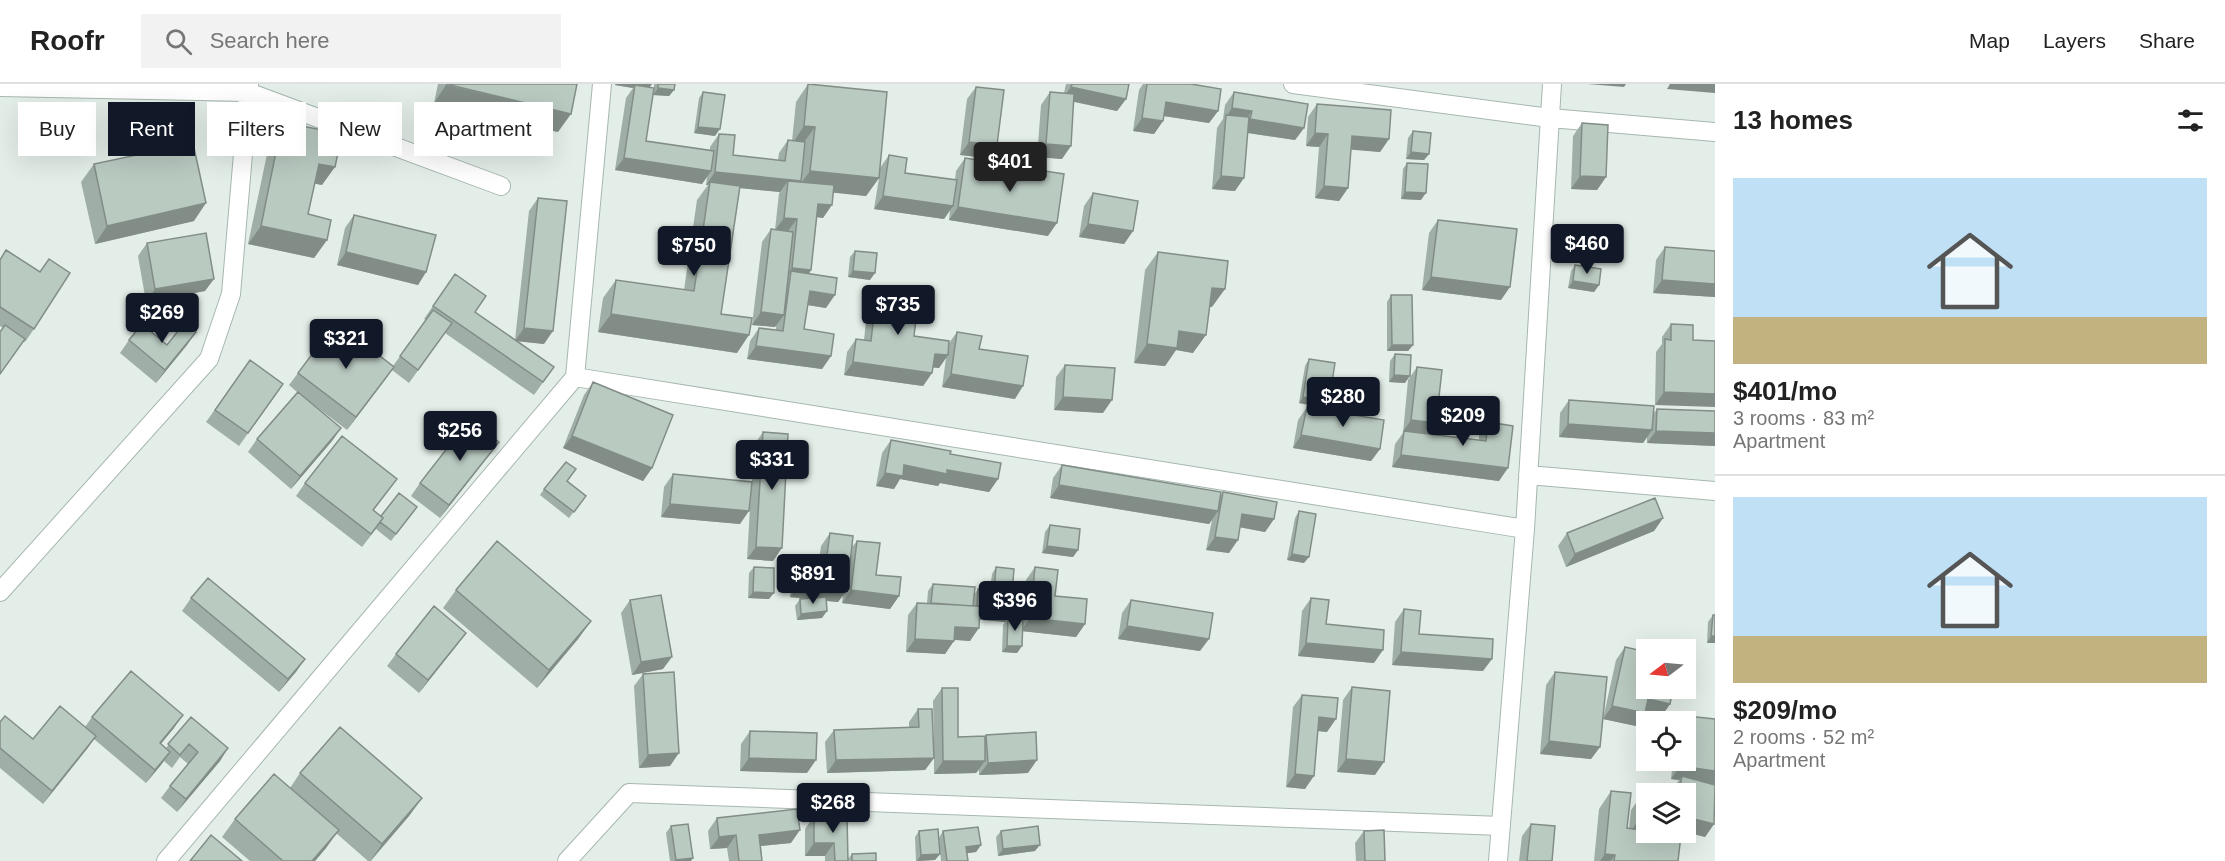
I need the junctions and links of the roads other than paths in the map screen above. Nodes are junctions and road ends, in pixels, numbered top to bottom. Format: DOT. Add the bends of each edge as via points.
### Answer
graph roads {
  1 [pos="602,84"];
  2 [pos="1293,84"];
  3 [pos="1552,84"];
  4 [pos="0,87"];
  5 [pos="249,88"];
  6 [pos="1550,118"];
  7 [pos="1715,132"];
  8 [pos="501,186"];
  9 [pos="575,377"];
  10 [pos="1528,475"];
  11 [pos="1715,491"];
  12 [pos="1525,529"];
  13 [pos="0,592"];
  14 [pos="1501,826"];
  15 [pos="166,861"];
  16 [pos="567,861"];
  17 [pos="1498,861"];
  1 -- 9 [label="street"];
  2 -- 6 [label="street"];
  3 -- 6 [label="street"];
  4 -- 5 [label="street"];
  5 -- 8 [label="street"];
  5 -- 13 [label="street" via="231,294 209,359"];
  6 -- 7 [label="street"];
  6 -- 10 [label="street"];
  9 -- 12 [label="street"];
  9 -- 15 [label="street"];
  10 -- 11 [label="street"];
  10 -- 12 [label="street"];
  12 -- 14 [label="street"];
  14 -- 16 [label="street" via="629,793"];
  14 -- 17 [label="street"];
}
